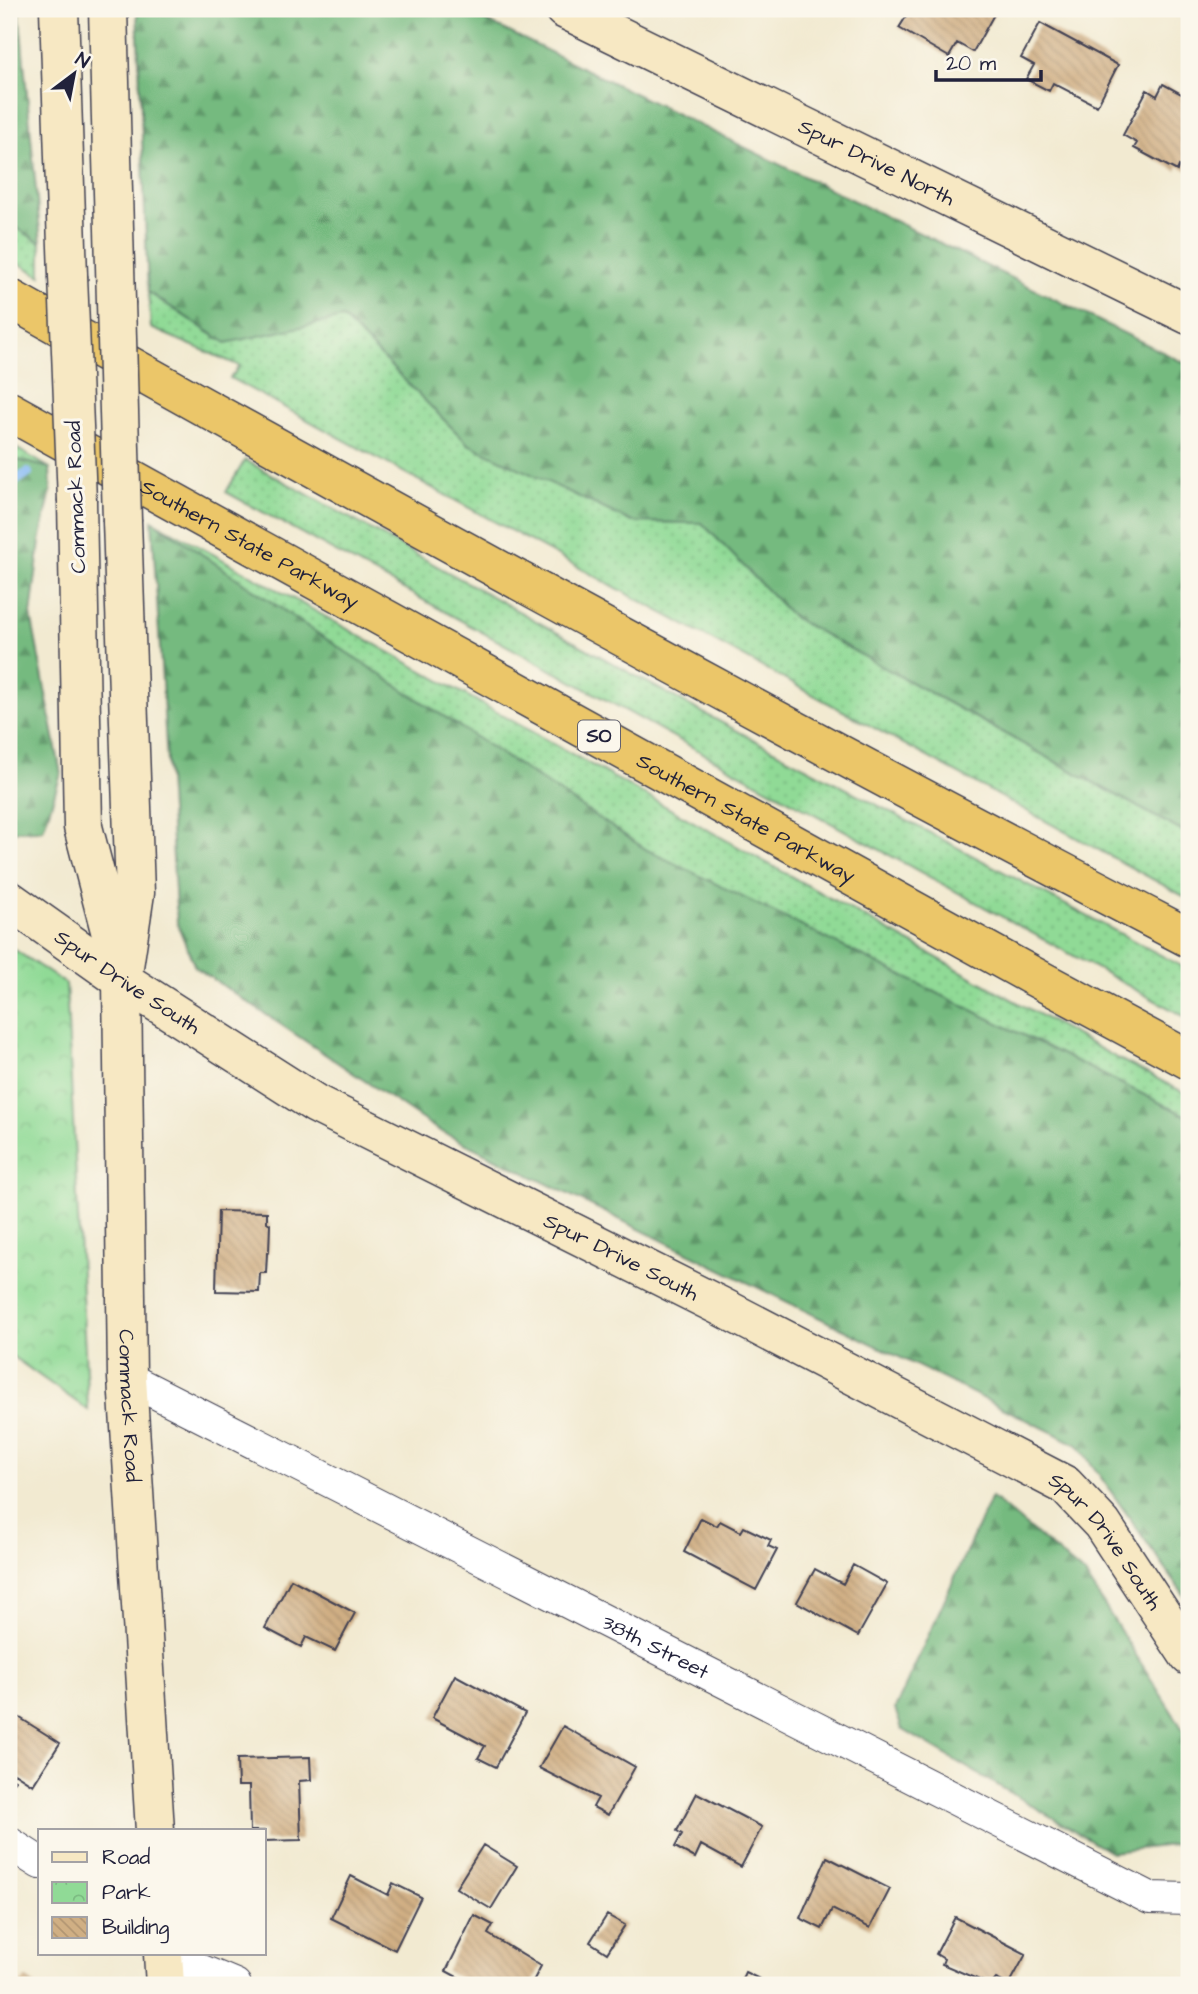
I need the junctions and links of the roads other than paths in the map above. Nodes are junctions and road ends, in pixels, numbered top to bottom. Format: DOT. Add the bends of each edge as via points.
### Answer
graph roads {
  1 [pos="58,9"];
  2 [pos="108,9"];
  3 [pos="564,9"];
  4 [pos="9,298"];
  5 [pos="1189,315"];
  6 [pos="9,411"];
  7 [pos="9,900"];
  8 [pos="1189,938"];
  9 [pos="122,980"];
  10 [pos="1189,1060"];
  11 [pos="127,1378"];
  12 [pos="1189,1656"];
  13 [pos="155,1829"];
  14 [pos="9,1843"];
  15 [pos="38,1862"];
  16 [pos="1189,1899"];
  17 [pos="163,1955"];
  18 [pos="183,1955"];
  19 [pos="165,1985"];
  20 [pos="235,1985"];
  1 -- 9 [label="street, Commack Road, bridge" via="77,501 83,827"];
  2 -- 9 [label="street, Commack Road, bridge" via="135,893"];
  3 -- 5 [label="street, Spur Drive North"];
  4 -- 8 [label="highway" via="721,690"];
  6 -- 10 [label="highway, Southern State Parkway / SO"];
  7 -- 9 [label="street, Spur Drive South"];
  9 -- 11 [label="street, Commack Road"];
  9 -- 12 [label="street, Spur Drive South" via="316,1104 1065,1485 1102,1524"];
  11 -- 13 [label="street, Commack Road"];
  11 -- 16 [label="street, 38th Street" via="1150,1898"];
  14 -- 15 [label="street"];
  17 -- 19 [label="street"];
  18 -- 20 [label="street" via="197,1969"];
}
